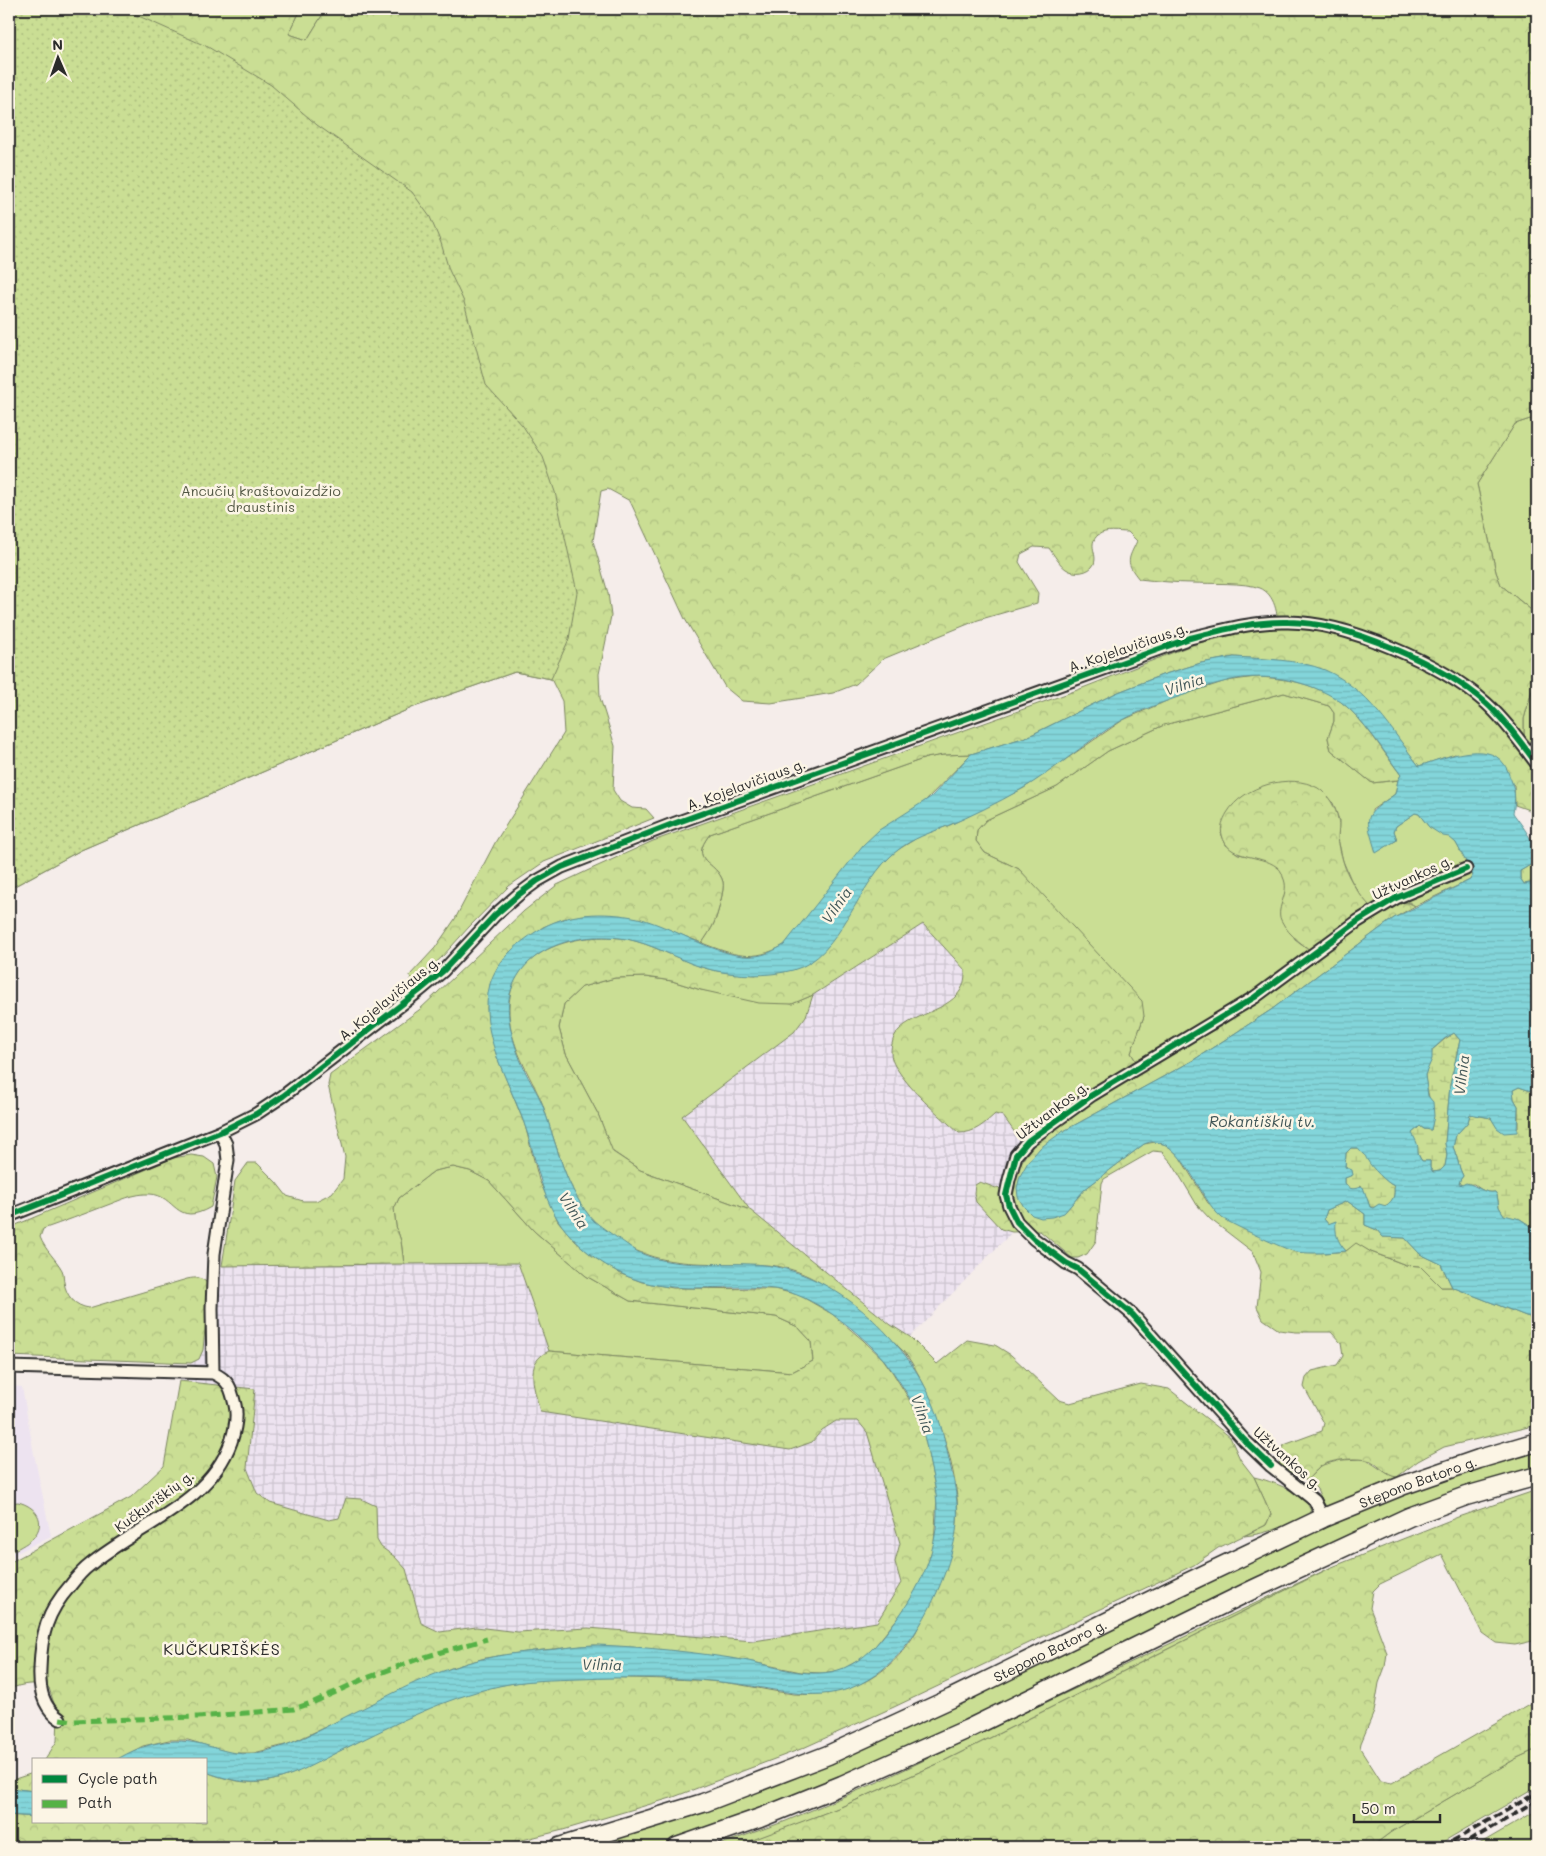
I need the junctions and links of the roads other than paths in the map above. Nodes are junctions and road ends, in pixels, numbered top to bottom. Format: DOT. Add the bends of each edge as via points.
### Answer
graph roads {
  1 [pos="1537,764"];
  2 [pos="1466,869"];
  3 [pos="220,1132"];
  4 [pos="9,1216"];
  5 [pos="9,1367"];
  6 [pos="213,1372"];
  7 [pos="1537,1442"];
  8 [pos="1537,1476"];
  9 [pos="1323,1518"];
  10 [pos="60,1718"];
  11 [pos="559,1847"];
  12 [pos="677,1847"];
  1 -- 3 [label="street, A. Kojelavičiaus g." via="1486,703 1464,686 1407,654 1348,632 1320,625 1260,623 1190,638 562,867 518,895 419,992 283,1096"];
  2 -- 9 [label="street, Užtvankos g." via="1396,898 1366,916 1255,997 1092,1095 1028,1141 1016,1155 1009,1180 1006,1195 1017,1222 1034,1240 1078,1269 1132,1314 1244,1440 1315,1501"];
  3 -- 4 [label="street, A. Kojelavičiaus g."];
  3 -- 6 [label="street" via="228,1160 214,1254"];
  5 -- 6 [label="street"];
  6 -- 10 [label="street, Kučkuriškių g." via="225,1378 236,1408 228,1452 213,1475 199,1490 90,1564 52,1609 44,1629 39,1679 45,1704"];
  7 -- 9 [label="main road, Stepono Batoro g." via="1404,1485"];
  8 -- 12 [label="main road" via="1466,1496 1410,1517 1254,1588 842,1786"];
  9 -- 11 [label="main road, Stepono Batoro g." via="828,1755 695,1806"];
}
